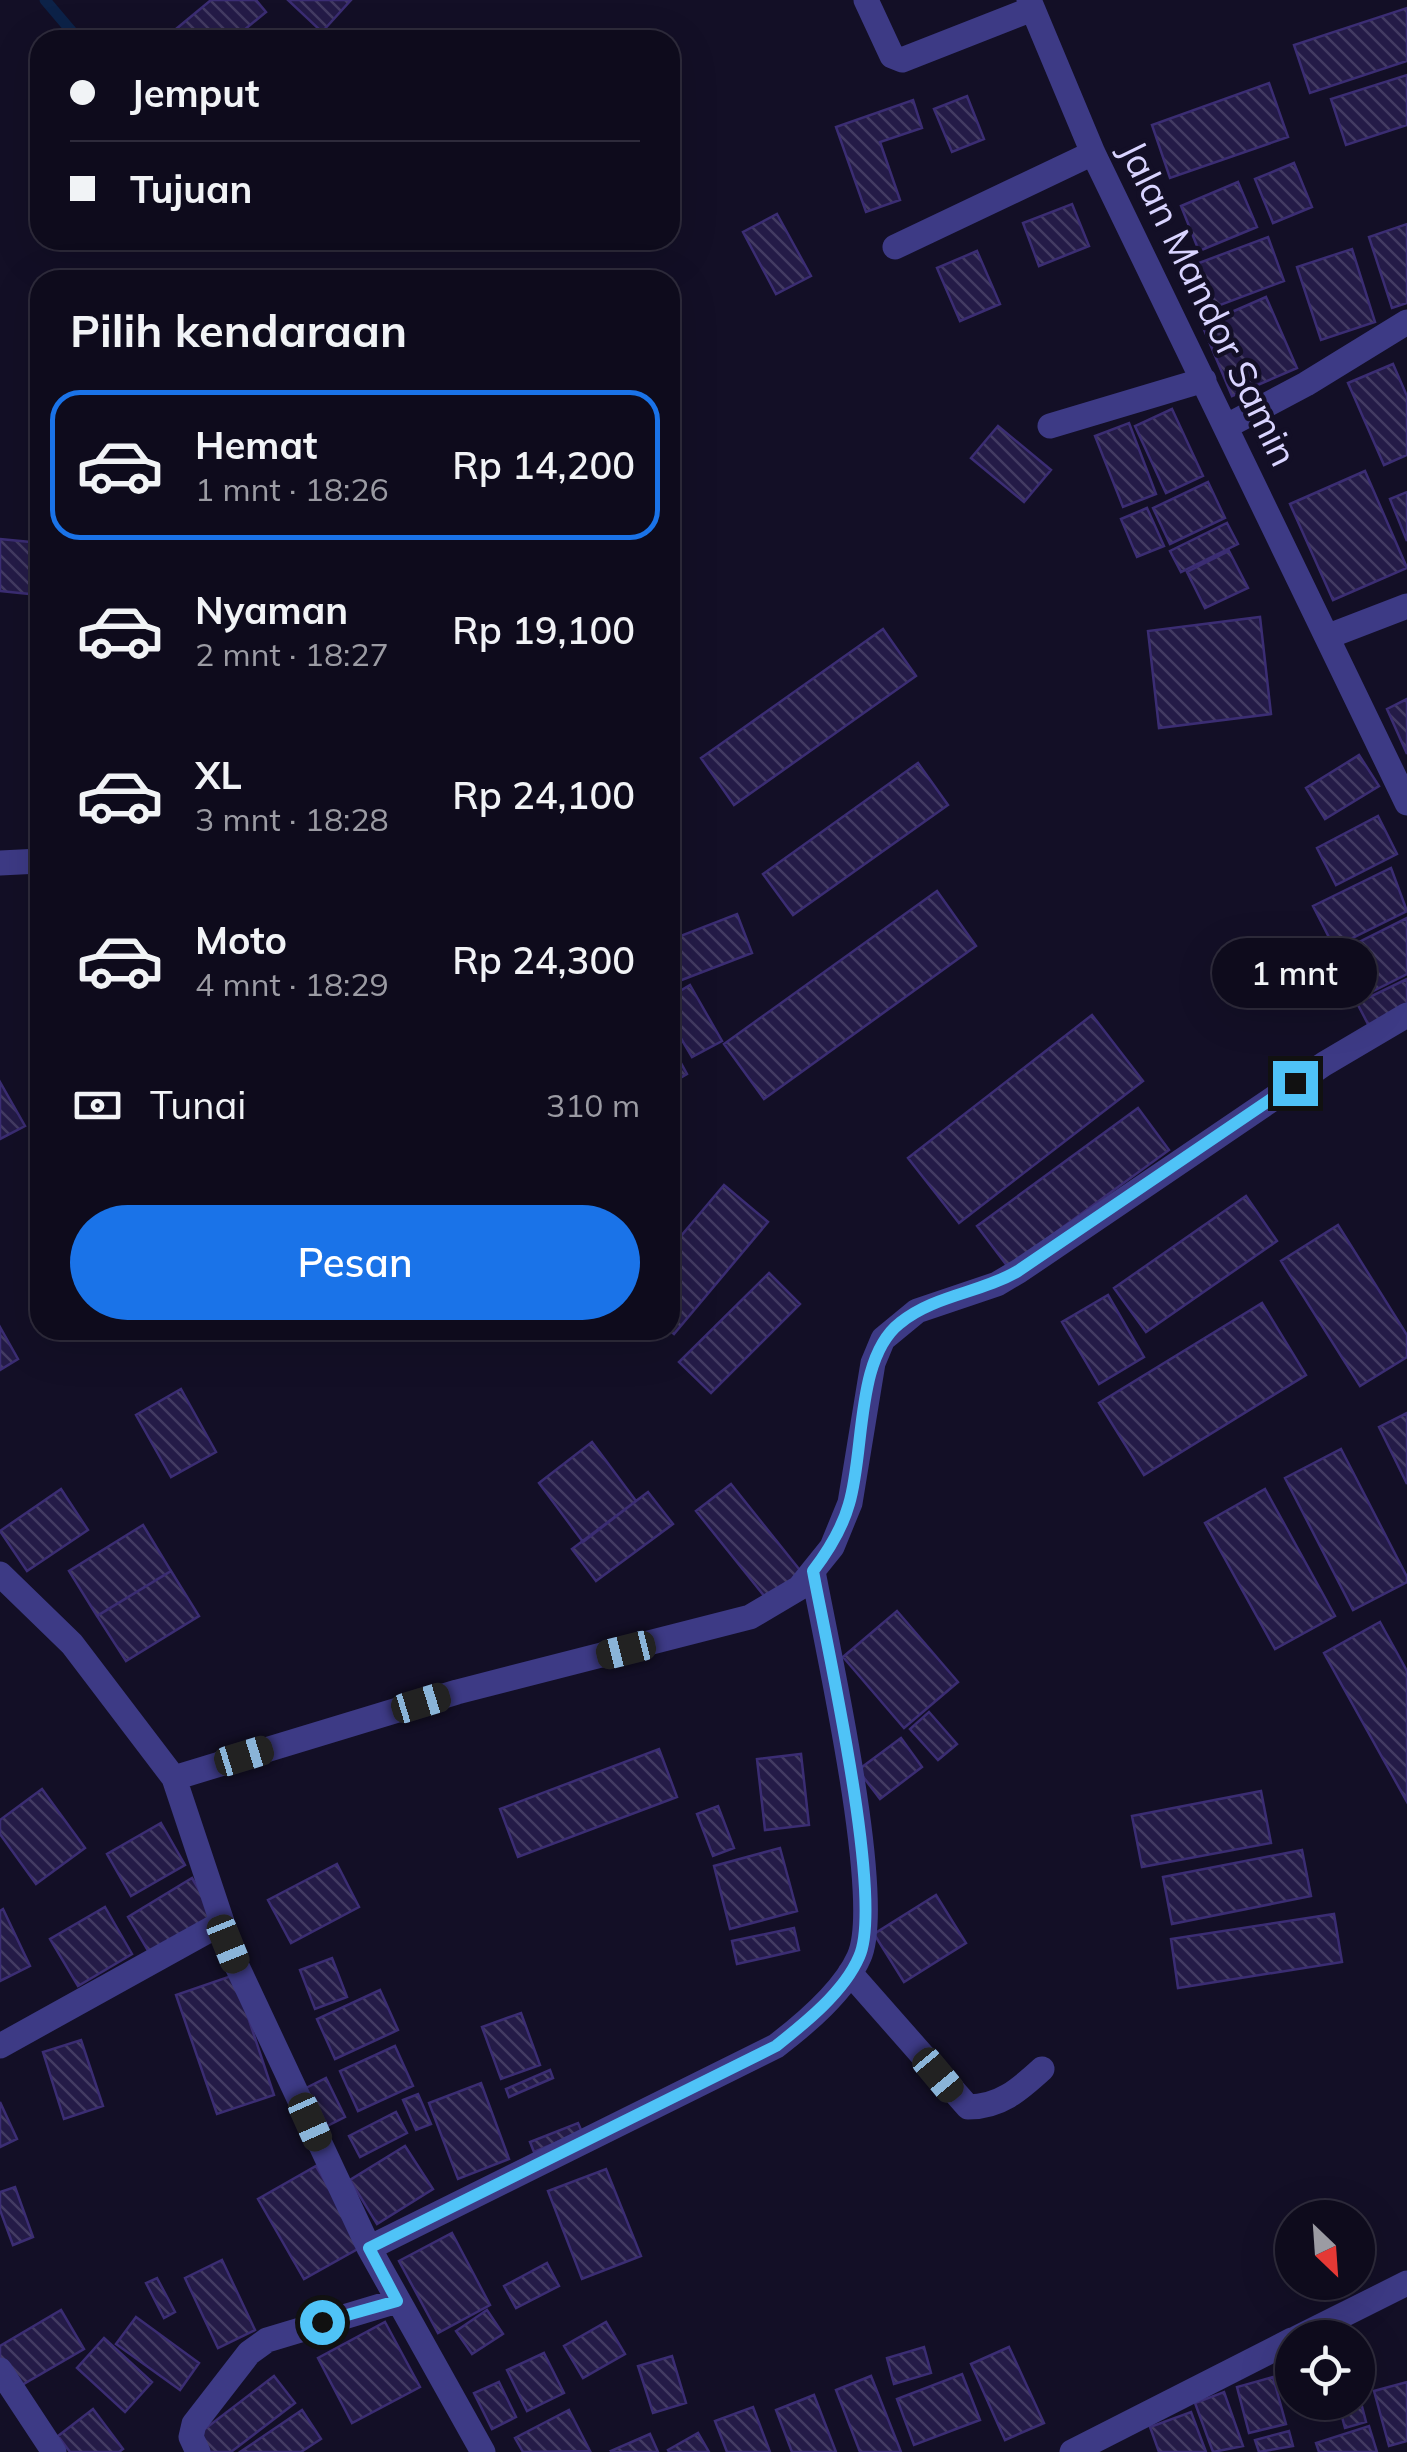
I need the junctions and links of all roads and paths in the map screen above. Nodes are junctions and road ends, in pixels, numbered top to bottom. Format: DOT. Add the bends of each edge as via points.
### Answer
graph roads {
  1 [pos="866,0"];
  2 [pos="1030,5"];
  3 [pos="1093,153"];
  4 [pos="895,246"];
  5 [pos="1407,322"];
  6 [pos="1204,380"];
  7 [pos="1050,426"];
  8 [pos="1228,426"];
  9 [pos="1407,606"];
  10 [pos="1329,636"];
  11 [pos="1407,803"];
  12 [pos="30,862"];
  13 [pos="0,863"];
  14 [pos="1407,1016"];
  15 [pos="813,1571"];
  16 [pos="0,1574"];
  17 [pos="174,1778"];
  18 [pos="220,1924"];
  19 [pos="850,1973"];
  20 [pos="0,2046"];
  21 [pos="1042,2069"];
  22 [pos="369,2248"];
  23 [pos="1407,2284"];
  24 [pos="397,2301"];
  25 [pos="1334,2320"];
  26 [pos="1275,2349"];
  27 [pos="0,2370"];
  28 [pos="54,2452"];
  29 [pos="198,2452"];
  30 [pos="484,2452"];
  31 [pos="1072,2452"];
  1 -- 2 [label="street" via="892,56 902,60"];
  2 -- 3 [label="street, Jalan Mandor Samin"];
  3 -- 4 [label="street"];
  3 -- 6 [label="street, Jalan Mandor Samin"];
  5 -- 8 [label="street"];
  6 -- 7 [label="street"];
  6 -- 8 [label="street, Jalan Mandor Samin"];
  8 -- 10 [label="street, Jalan Mandor Samin"];
  9 -- 10 [label="street"];
  10 -- 11 [label="street, Jalan Mandor Samin"];
  12 -- 13 [label="street"];
  14 -- 15 [label="street" via="1324,1064 997,1284 898,1324 873,1363 850,1502"];
  15 -- 17 [label="street" via="800,1588 750,1618 456,1692"];
  15 -- 19 [label="street" via="865,1892 862,1953"];
  16 -- 17 [label="street" via="72,1644"];
  17 -- 18 [label="street"];
  18 -- 20 [label="street"];
  18 -- 22 [label="street" via="262,1999"];
  19 -- 21 [label="street" via="968,2107 988,2107 1015,2094"];
  19 -- 22 [label="street" via="776,2046"];
  22 -- 24 [label="street"];
  23 -- 25 [label="street"];
  24 -- 29 [label="street" via="284,2332 258,2347 194,2424"];
  24 -- 30 [label="street"];
  26 -- 31 [label="street"];
  27 -- 28 [label="street"];
}
